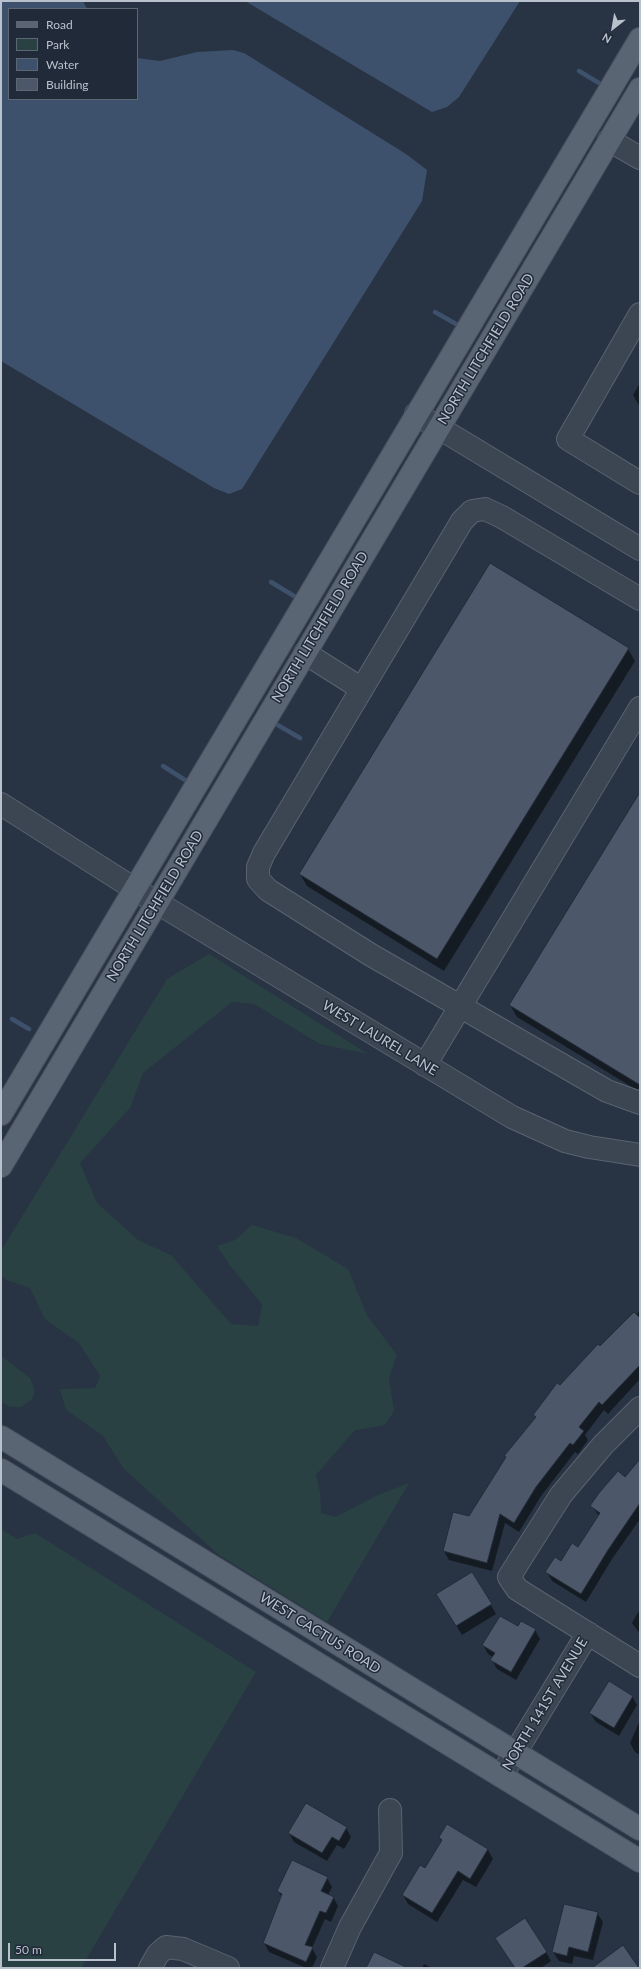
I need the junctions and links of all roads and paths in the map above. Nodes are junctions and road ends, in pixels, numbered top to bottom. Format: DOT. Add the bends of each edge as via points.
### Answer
graph roads {
  1 [pos="640,39"];
  2 [pos="640,89"];
  3 [pos="609,140"];
  4 [pos="640,158"];
  5 [pos="640,314"];
  6 [pos="416,414"];
  7 [pos="439,427"];
  8 [pos="640,483"];
  9 [pos="640,549"];
  10 [pos="640,599"];
  11 [pos="305,653"];
  12 [pos="362,689"];
  13 [pos="640,708"];
  14 [pos="1,804"];
  15 [pos="133,888"];
  16 [pos="156,902"];
  17 [pos="460,1006"];
  18 [pos="425,1065"];
  19 [pos="640,1103"];
  20 [pos="1,1114"];
  21 [pos="640,1155"];
  22 [pos="1,1166"];
  23 [pos="640,1408"];
  24 [pos="1,1437"];
  25 [pos="1,1470"];
  26 [pos="588,1633"];
  27 [pos="640,1666"];
  28 [pos="516,1752"];
  29 [pos="501,1776"];
  30 [pos="390,1810"];
  31 [pos="640,1829"];
  32 [pos="640,1861"];
  33 [pos="150,1968"];
  34 [pos="228,1968"];
  35 [pos="332,1968"];
  1 -- 6 [label="main road, NORTH LITCHFIELD ROAD"];
  2 -- 3 [label="main road, NORTH LITCHFIELD ROAD"];
  3 -- 4 [label="street"];
  3 -- 7 [label="main road, NORTH LITCHFIELD ROAD"];
  5 -- 8 [label="street" via="568,439"];
  6 -- 7 [label="street"];
  6 -- 15 [label="main road, NORTH LITCHFIELD ROAD"];
  7 -- 9 [label="street"];
  7 -- 11 [label="main road, NORTH LITCHFIELD ROAD"];
  10 -- 12 [label="street" via="502,516 485,509 472,511 462,521"];
  11 -- 12 [label="street"];
  11 -- 16 [label="main road, NORTH LITCHFIELD ROAD"];
  12 -- 17 [label="street" via="264,853 258,867 258,879 268,890"];
  13 -- 17 [label="street"];
  14 -- 15 [label="street, WEST LAUREL LANE"];
  15 -- 16 [label="street, WEST LAUREL LANE"];
  15 -- 20 [label="main road, NORTH LITCHFIELD ROAD"];
  16 -- 18 [label="street, WEST LAUREL LANE"];
  16 -- 22 [label="main road, NORTH LITCHFIELD ROAD"];
  17 -- 18 [label="street"];
  17 -- 19 [label="street" via="607,1092"];
  18 -- 21 [label="street, WEST LAUREL LANE" via="512,1117 547,1134 589,1147"];
  23 -- 26 [label="street" via="603,1445 561,1495 509,1577 517,1589"];
  24 -- 28 [label="main road, WEST CACTUS ROAD"];
  25 -- 29 [label="main road, WEST CACTUS ROAD"];
  26 -- 27 [label="street"];
  26 -- 28 [label="street, NORTH 141ST AVENUE"];
  28 -- 29 [label="street, NORTH 141ST AVENUE"];
  28 -- 31 [label="main road, WEST CACTUS ROAD"];
  29 -- 32 [label="main road, WEST CACTUS ROAD"];
  30 -- 35 [label="street" via="391,1853 350,1927"];
  33 -- 34 [label="street" via="158,1954 166,1947 183,1949"];
}
